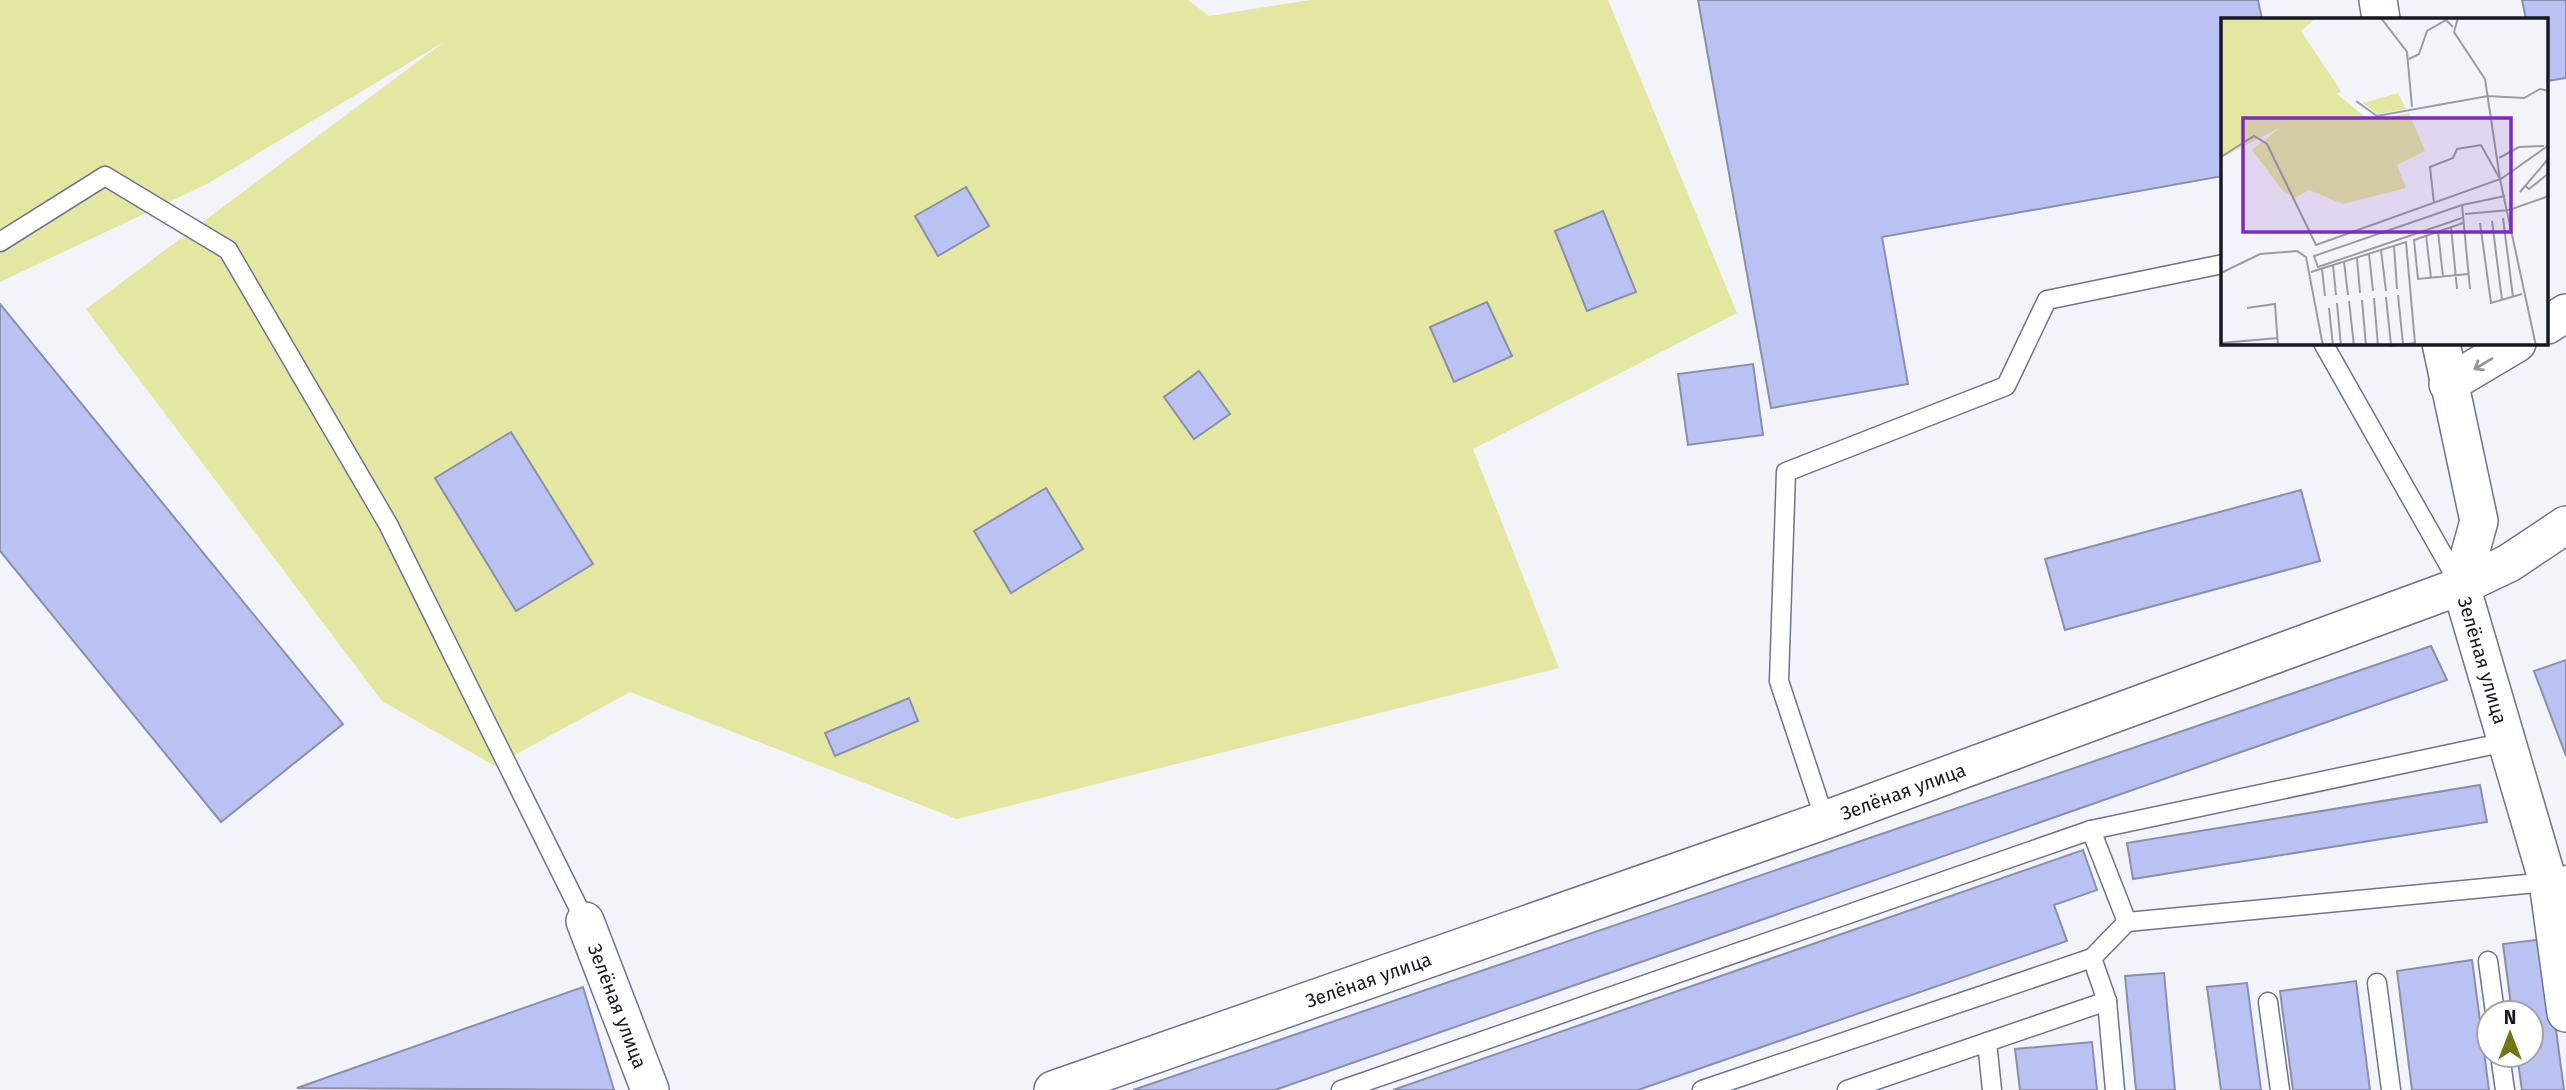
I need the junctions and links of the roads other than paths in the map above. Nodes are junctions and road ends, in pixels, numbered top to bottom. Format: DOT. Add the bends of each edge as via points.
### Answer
graph roads {
  1 [pos="2378,0"];
  2 [pos="2381,18"];
  3 [pos="0,242"];
  4 [pos="2221,264"];
  5 [pos="2566,313"];
  6 [pos="2548,324"];
  7 [pos="2324,345"];
  8 [pos="2441,345"];
  9 [pos="2513,345"];
  10 [pos="2448,384"];
  11 [pos="2566,525"];
  12 [pos="2461,586"];
  13 [pos="2505,742"];
  14 [pos="1825,820"];
  15 [pos="2091,830"];
  16 [pos="2557,878"];
  17 [pos="585,921"];
  18 [pos="2127,922"];
  19 [pos="2092,958"];
  20 [pos="2488,961"];
  21 [pos="2377,982"];
  22 [pos="2493,999"];
  23 [pos="2107,1001"];
  24 [pos="2268,1002"];
  25 [pos="2566,1013"];
  26 [pos="1987,1042"];
  27 [pos="2502,1069"];
  28 [pos="1870,1086"];
  29 [pos="650,1090"];
  30 [pos="1053,1090"];
  31 [pos="1340,1090"];
  32 [pos="1702,1090"];
  33 [pos="1847,1090"];
  34 [pos="1992,1090"];
  35 [pos="2115,1090"];
  36 [pos="2280,1090"];
  37 [pos="2391,1090"];
  38 [pos="2505,1090"];
  1 -- 2 [label="street"];
  3 -- 17 [label="lane" via="105,176 228,250 388,524"];
  4 -- 14 [label="lane" via="2047,300 2006,386 1786,472 1779,681"];
  5 -- 6 [label="street"];
  7 -- 12 [label="lane"];
  8 -- 10 [label="street"];
  9 -- 10 [label="street, one-way"];
  10 -- 12 [label="street" via="2479,521"];
  11 -- 12 [label="street" via="2509,563"];
  12 -- 13 [label="street, Зелёная улица"];
  12 -- 14 [label="street, Зелёная улица"];
  13 -- 15 [label="lane"];
  13 -- 16 [label="street, Зелёная улица"];
  14 -- 30 [label="street, Зелёная улица"];
  15 -- 18 [label="lane"];
  15 -- 31 [label="lane"];
  16 -- 18 [label="lane"];
  16 -- 25 [label="street, Зелёная улица"];
  17 -- 29 [label="street, Зелёная улица"];
  18 -- 19 [label="lane"];
  19 -- 23 [label="lane"];
  19 -- 32 [label="lane"];
  20 -- 22 [label="lane"];
  21 -- 37 [label="lane"];
  23 -- 26 [label="lane"];
  23 -- 35 [label="lane"];
  24 -- 36 [label="lane"];
  26 -- 28 [label="lane"];
  26 -- 34 [label="lane"];
  27 -- 38 [label="lane"];
  28 -- 33 [label="lane"];
}
